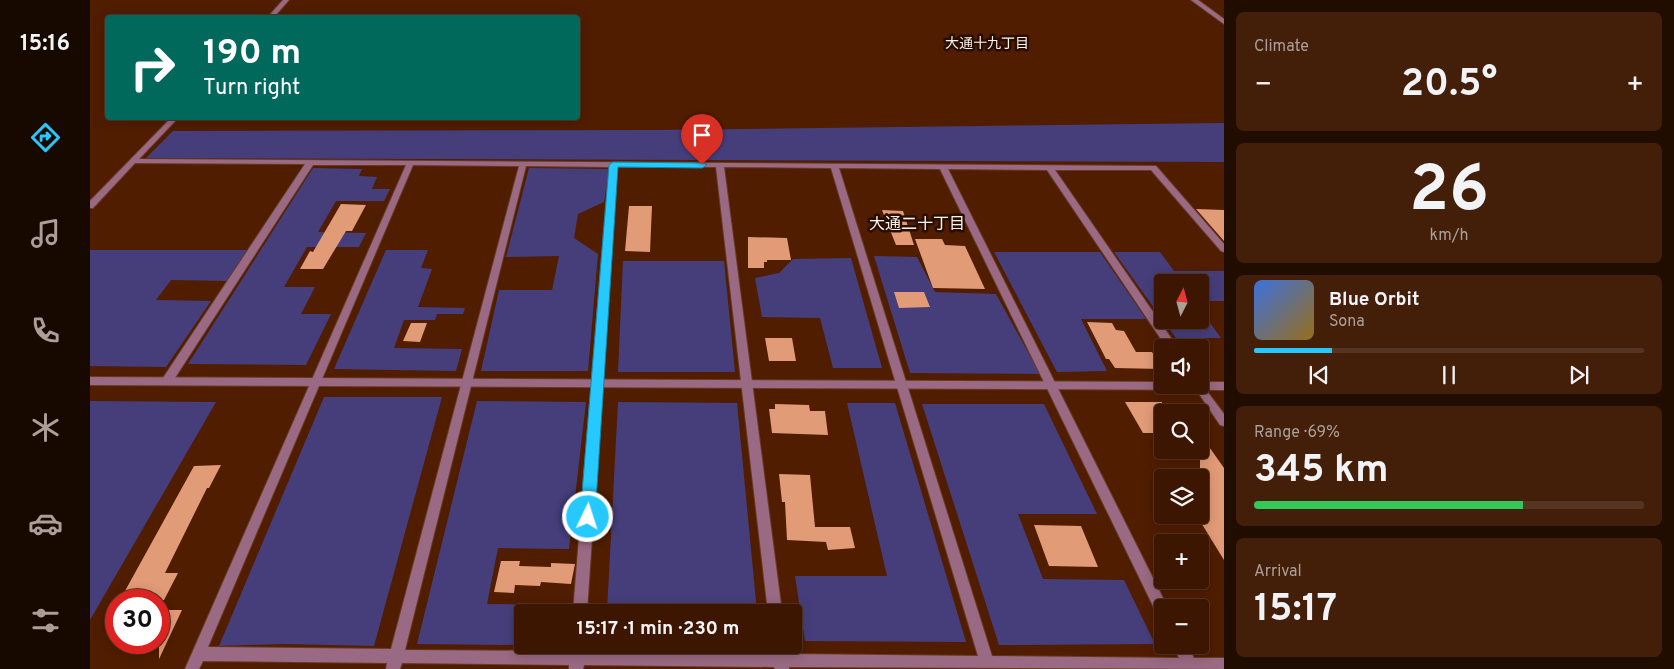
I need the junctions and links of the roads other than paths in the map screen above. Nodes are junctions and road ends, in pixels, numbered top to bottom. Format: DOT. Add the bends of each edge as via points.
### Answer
graph roads {
  1 [pos="286,0"];
  2 [pos="1194,0"];
  3 [pos="272,15"];
  4 [pos="1224,22"];
  5 [pos="172,120"];
  6 [pos="133,161"];
  7 [pos="310,163"];
  8 [pos="410,164"];
  9 [pos="523,164"];
  10 [pos="613,165"];
  11 [pos="720,165"];
  12 [pos="834,166"];
  13 [pos="943,166"];
  14 [pos="1049,167"];
  15 [pos="90,206"];
  16 [pos="1224,249"];
  17 [pos="1167,339"];
  18 [pos="90,381"];
  19 [pos="167,381"];
  20 [pos="316,382"];
  21 [pos="467,382"];
  22 [pos="597,383"];
  23 [pos="747,384"];
  24 [pos="902,384"];
  25 [pos="1154,385"];
  26 [pos="1209,385"];
  27 [pos="1052,386"];
  28 [pos="1224,386"];
  29 [pos="1204,394"];
  30 [pos="1224,422"];
  31 [pos="1157,599"];
  32 [pos="581,604"];
  33 [pos="774,604"];
  34 [pos="199,654"];
  35 [pos="1184,654"];
  36 [pos="577,657"];
  37 [pos="781,658"];
  38 [pos="395,662"];
  39 [pos="1224,665"];
  40 [pos="988,666"];
  41 [pos="1191,667"];
  42 [pos="192,669"];
  1 -- 3 [label="street"];
  2 -- 4 [label="street"];
  5 -- 6 [label="street"];
  6 -- 7 [label="street"];
  6 -- 15 [label="street"];
  7 -- 8 [label="street"];
  7 -- 19 [label="street"];
  8 -- 9 [label="street"];
  8 -- 20 [label="street"];
  9 -- 10 [label="street"];
  9 -- 21 [label="street"];
  10 -- 11 [label="street"];
  10 -- 22 [label="street"];
  11 -- 12 [label="street"];
  11 -- 23 [label="street"];
  12 -- 13 [label="street"];
  12 -- 24 [label="street"];
  13 -- 14 [label="street"];
  13 -- 27 [label="street"];
  14 -- 16 [label="street" via="1153,168"];
  14 -- 17 [label="street"];
  18 -- 19 [label="street"];
  19 -- 20 [label="street"];
  20 -- 21 [label="street"];
  20 -- 34 [label="street"];
  21 -- 22 [label="street"];
  21 -- 38 [label="street"];
  22 -- 23 [label="street"];
  22 -- 32 [label="street"];
  23 -- 24 [label="street"];
  23 -- 33 [label="street"];
  24 -- 27 [label="street"];
  24 -- 40 [label="street"];
  25 -- 27 [label="street"];
  26 -- 28 [label="street"];
  27 -- 31 [label="street"];
  29 -- 30 [label="street"];
  34 -- 38 [label="street"];
  34 -- 42 [label="street"];
  35 -- 41 [label="street"];
  36 -- 37 [label="street"];
  36 -- 38 [label="street"];
  37 -- 40 [label="street"];
  39 -- 41 [label="street"];
  40 -- 41 [label="street"];
}
